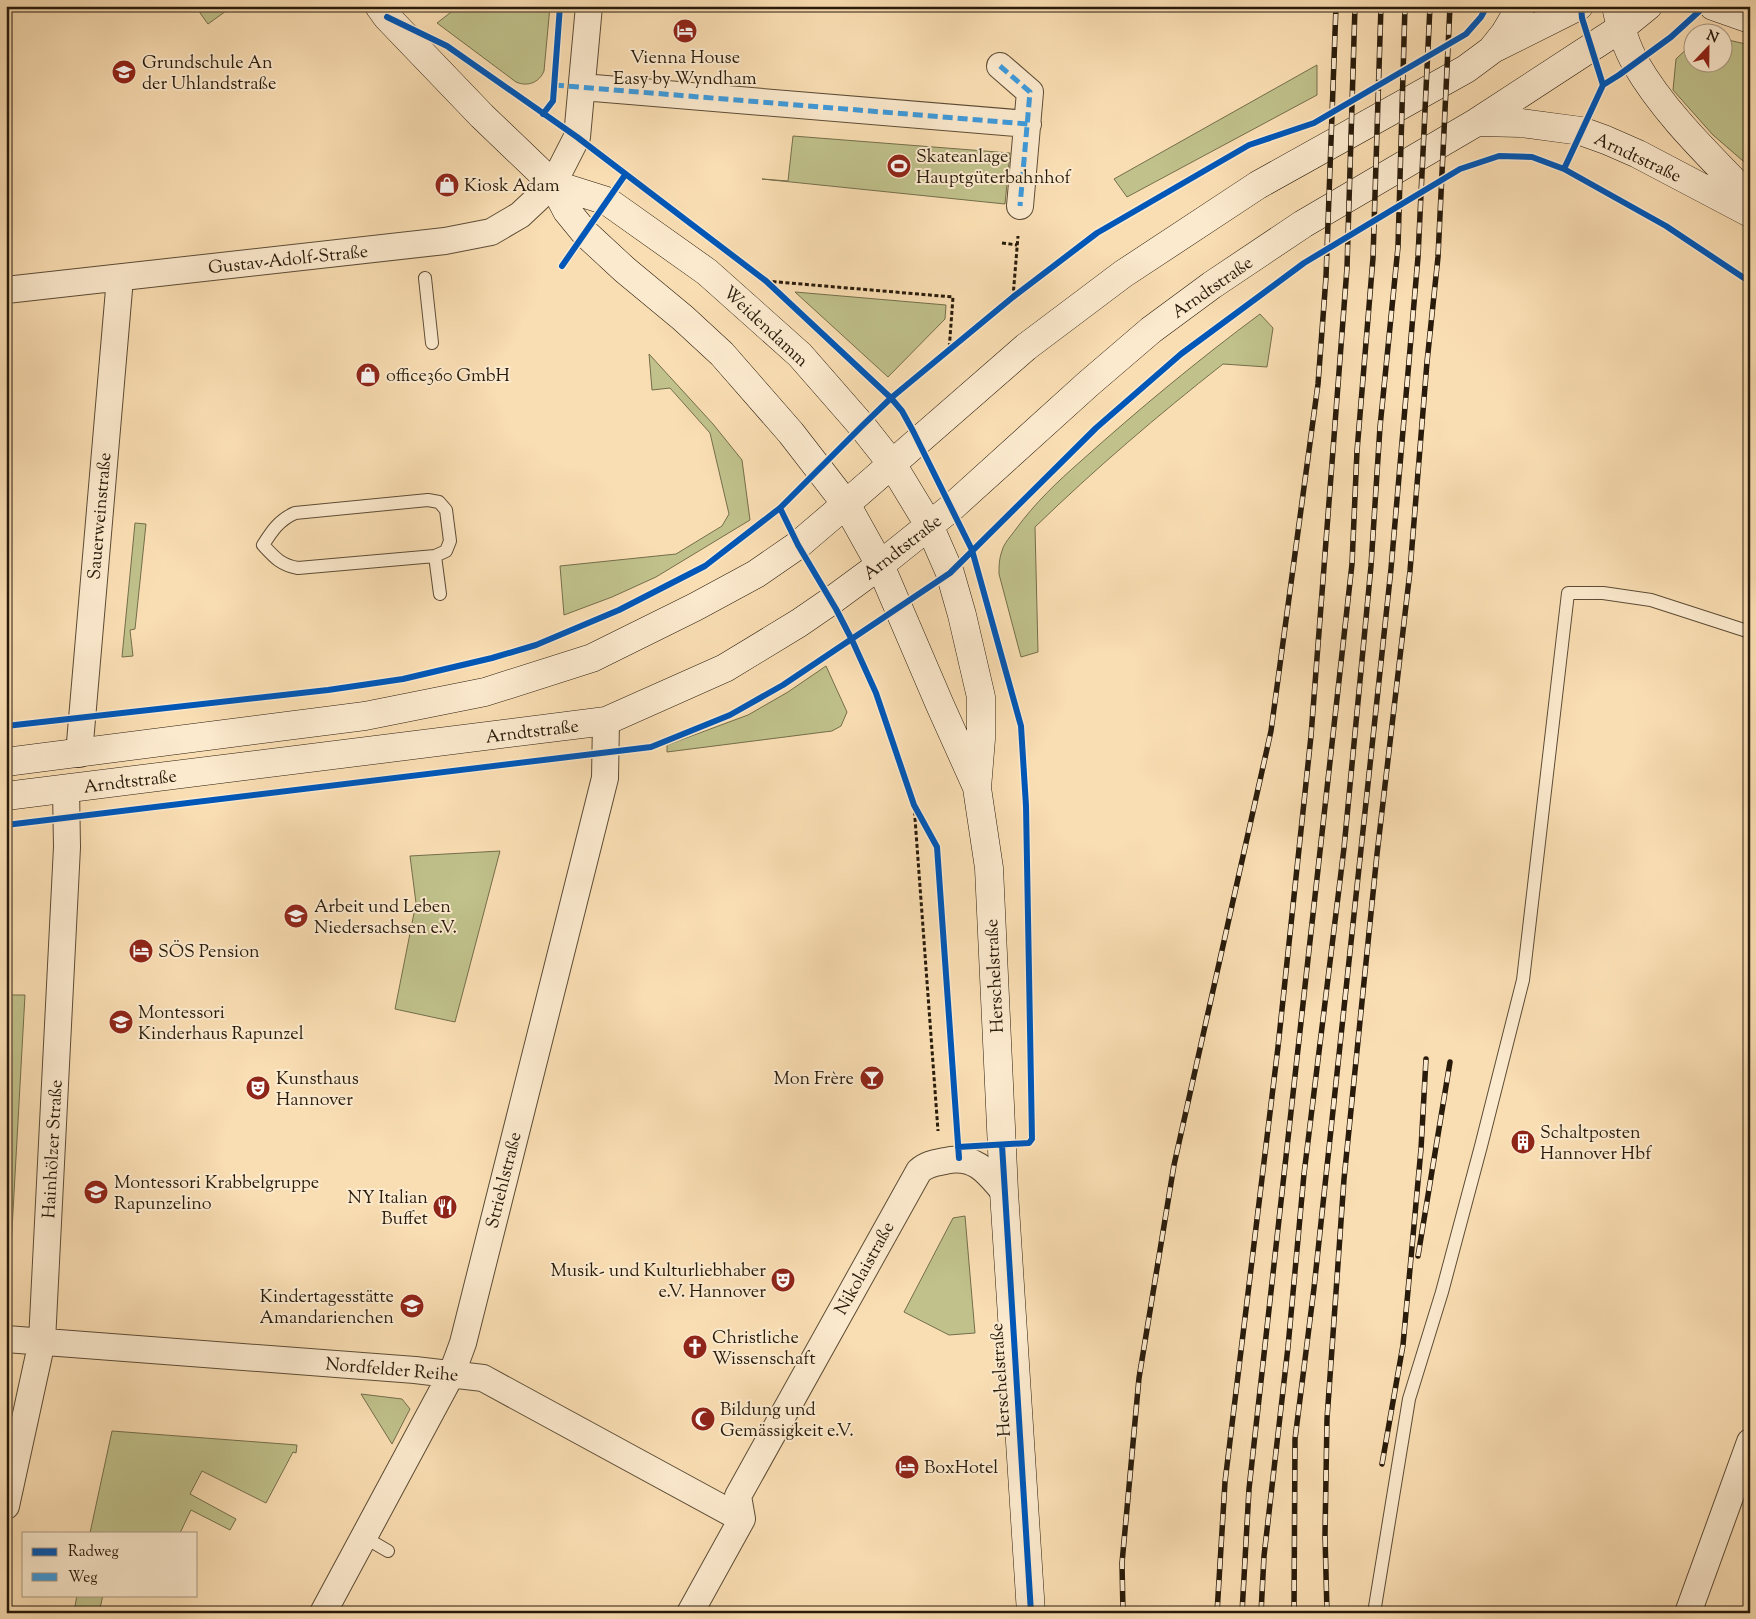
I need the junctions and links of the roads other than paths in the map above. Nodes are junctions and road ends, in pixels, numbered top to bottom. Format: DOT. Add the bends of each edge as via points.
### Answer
graph roads {
  1 [pos="379,6"];
  2 [pos="588,6"];
  3 [pos="1521,6"];
  4 [pos="1579,6"];
  5 [pos="1648,6"];
  6 [pos="1713,6"];
  7 [pos="1619,17"];
  8 [pos="1750,18"];
  9 [pos="1492,50"];
  10 [pos="1000,66"];
  11 [pos="582,87"];
  12 [pos="1477,122"];
  13 [pos="1028,124"];
  14 [pos="553,184"];
  15 [pos="1750,198"];
  16 [pos="1020,206"];
  17 [pos="1750,213"];
  18 [pos="120,278"];
  19 [pos="425,278"];
  20 [pos="6,290"];
  21 [pos="432,343"];
  22 [pos="892,464"];
  23 [pos="846,504"];
  24 [pos="929,525"];
  25 [pos="435,556"];
  26 [pos="880,565"];
  27 [pos="440,594"];
  28 [pos="1750,632"];
  29 [pos="606,722"];
  30 [pos="79,754"];
  31 [pos="6,762"];
  32 [pos="977,788"];
  33 [pos="66,789"];
  34 [pos="6,796"];
  35 [pos="1004,1192"];
  36 [pos="6,1338"];
  37 [pos="42,1341"];
  38 [pos="452,1374"];
  39 [pos="1750,1442"];
  40 [pos="6,1506"];
  41 [pos="742,1520"];
  42 [pos="364,1537"];
  43 [pos="388,1551"];
  44 [pos="323,1613"];
  45 [pos="690,1613"];
  46 [pos="1031,1613"];
  47 [pos="1374,1613"];
  48 [pos="1688,1613"];
  1 -- 14 [label="main road, Weidendamm" via="482,116"];
  2 -- 11 [label="street, Gustav-Adolf-Straße"];
  3 -- 9 [label="main road"];
  4 -- 9 [label="main road, Arndtstraße"];
  5 -- 7 [label="main road"];
  6 -- 8 [label="main road"];
  7 -- 12 [label="main road"];
  7 -- 15 [label="main road" via="1635,63 1656,94"];
  9 -- 22 [label="main road, Arndtstraße" via="1466,69 1258,185 1123,274 1026,347"];
  10 -- 13 [label="street" via="1030,92"];
  11 -- 13 [label="street"];
  11 -- 14 [label="street, Gustav-Adolf-Straße" via="577,137"];
  12 -- 17 [label="main road, Arndtstraße" via="1521,123 1581,131 1638,154"];
  12 -- 24 [label="main road, Arndtstraße" via="1303,224 1151,330"];
  13 -- 16 [label="street"];
  14 -- 18 [label="street, Gustav-Adolf-Straße" via="520,215 491,232 445,241"];
  14 -- 22 [label="main road, Weidendamm" via="607,201 707,272 800,355"];
  14 -- 23 [label="main road, Weidendamm" via="585,233 722,354 791,433"];
  18 -- 20 [label="street, Gustav-Adolf-Straße"];
  18 -- 30 [label="street, Sauerweinstraße"];
  19 -- 21 [label="lane"];
  22 -- 23 [label="main road, Arndtstraße"];
  22 -- 24 [label="main road, Weidendamm"];
  23 -- 26 [label="main road, Weidendamm"];
  23 -- 30 [label="main road, Arndtstraße" via="756,574 592,658 485,692 356,718"];
  24 -- 26 [label="main road, Arndtstraße"];
  24 -- 32 [label="main road, Herschelstraße" via="950,573 981,698"];
  25 -- 25 [label="lane" via="446,551 450,541 446,510 439,502 428,500 294,513 276,525 263,546 286,566 298,568"];
  25 -- 27 [label="lane"];
  26 -- 29 [label="main road, Arndtstraße" via="799,623 725,668"];
  26 -- 32 [label="main road, Herschelstraße"];
  28 -- 47 [label="lane" via="1651,600 1603,593 1568,593 1523,980 1445,1282 1409,1399"];
  29 -- 33 [label="main road, Arndtstraße"];
  29 -- 38 [label="street, Striehlstraße" via="605,778 463,1343"];
  30 -- 31 [label="main road, Arndtstraße"];
  32 -- 35 [label="main road, Herschelstraße" via="989,868"];
  33 -- 34 [label="main road, Arndtstraße"];
  33 -- 37 [label="street, Hainhölzer Straße" via="67,847"];
  35 -- 41 [label="street, Nikolaistraße" via="981,1167 959,1158 927,1165 912,1181 738,1496"];
  35 -- 46 [label="main road, Herschelstraße"];
  36 -- 37 [label="street, Nordfelder Reihe"];
  37 -- 38 [label="street, Nordfelder Reihe"];
  37 -- 40 [label="street, Hainhölzer Straße"];
  38 -- 41 [label="street, Nordfelder Reihe" via="483,1378"];
  38 -- 42 [label="street, Striehlstraße"];
  39 -- 48 [label="street"];
  41 -- 45 [label="street"];
  42 -- 43 [label="lane"];
  42 -- 44 [label="street, Striehlstraße"];
}
